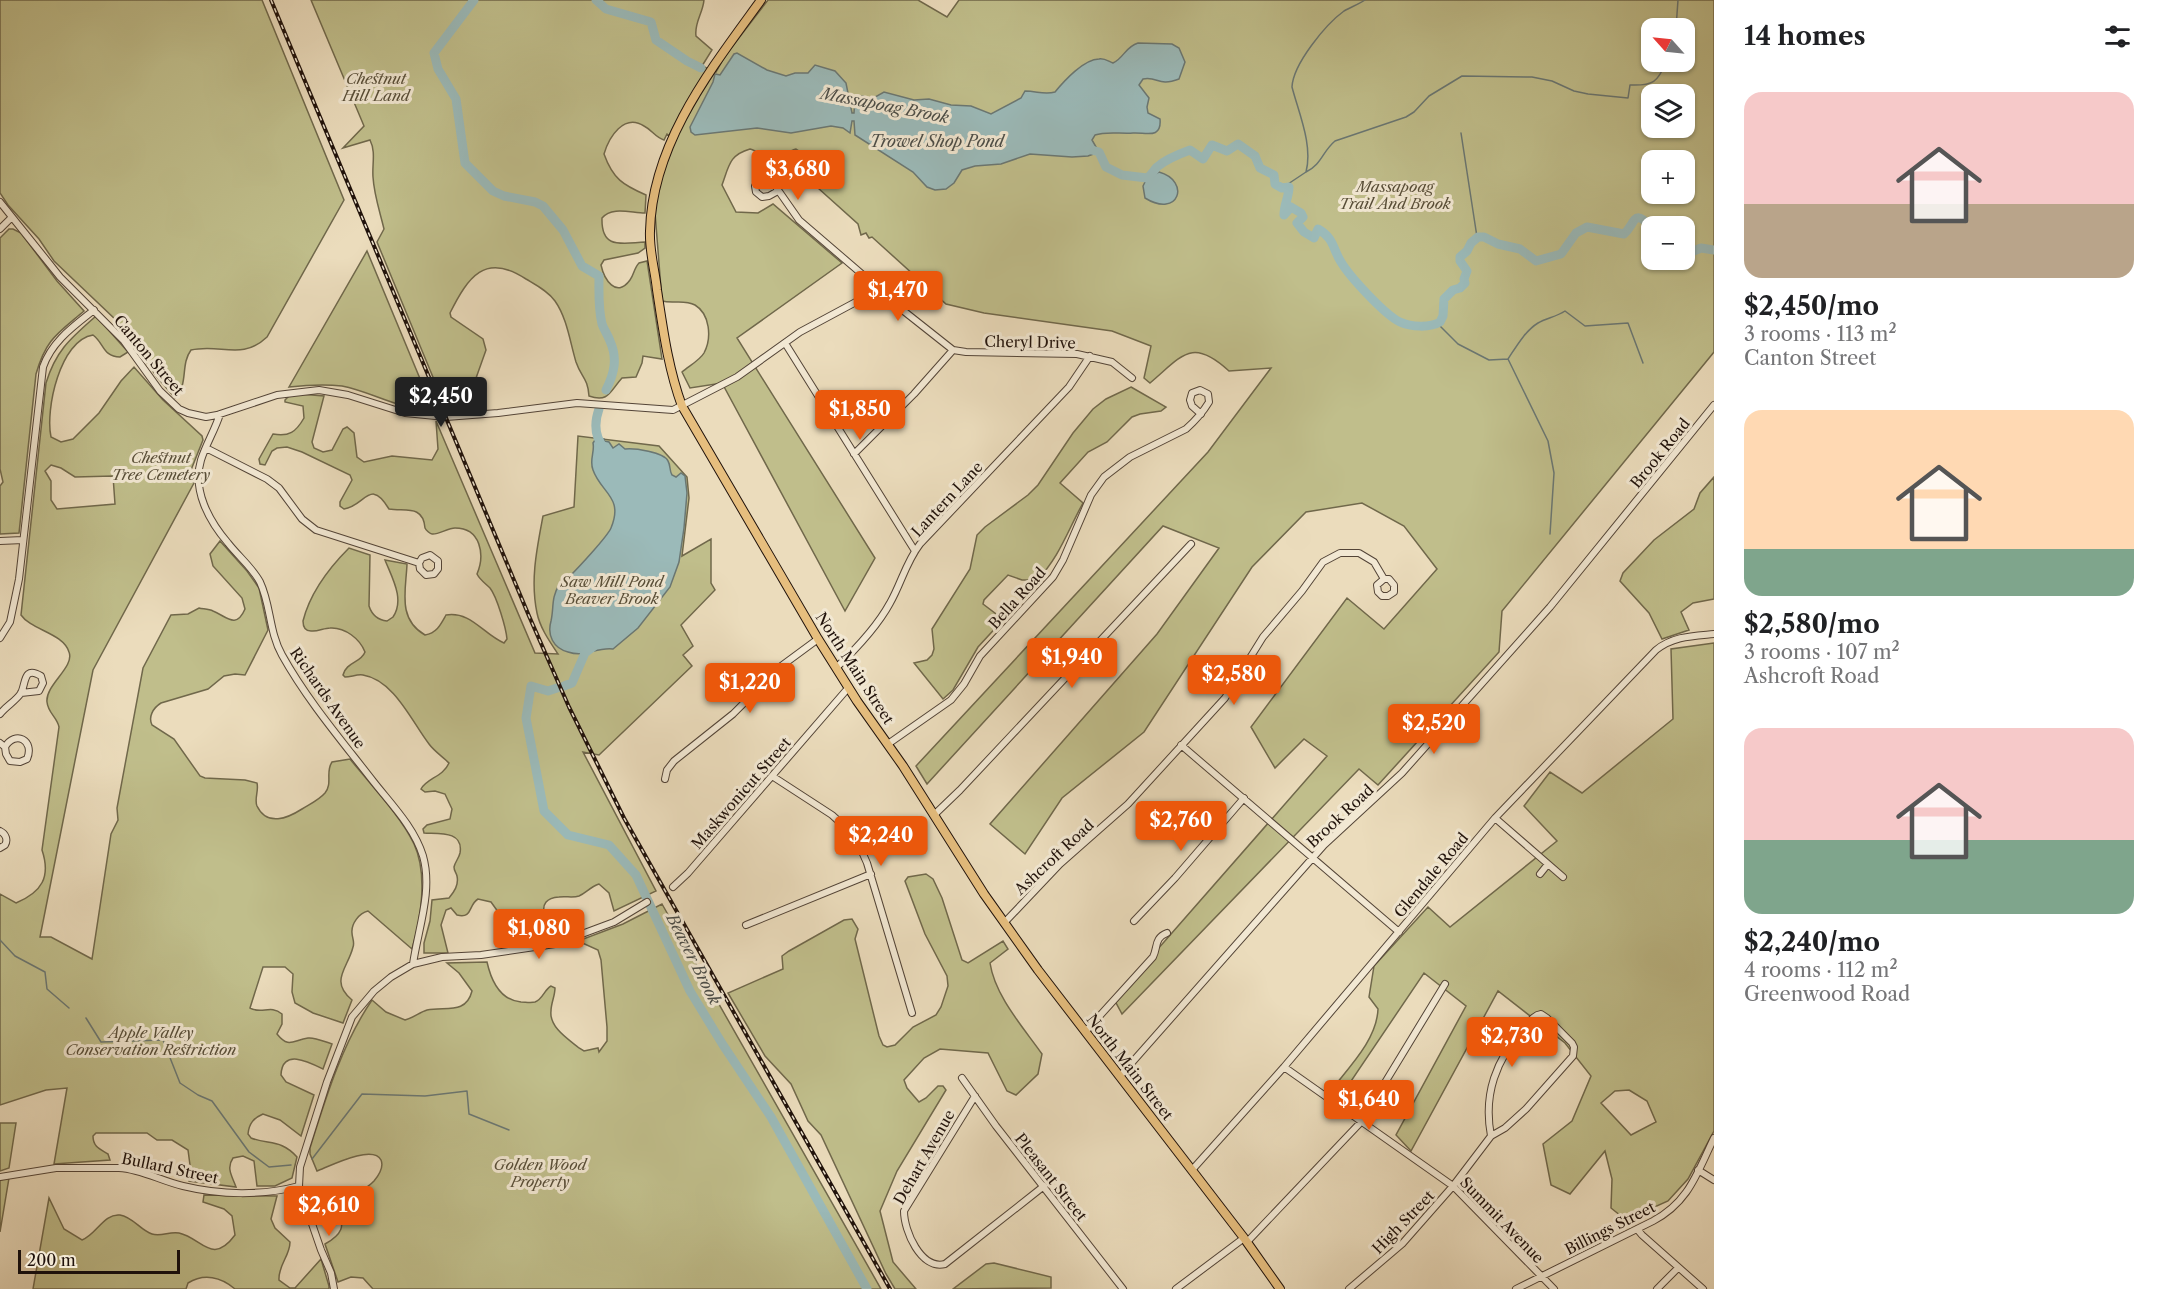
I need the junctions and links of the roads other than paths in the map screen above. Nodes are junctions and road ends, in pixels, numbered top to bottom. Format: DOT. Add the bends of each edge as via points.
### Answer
graph roads {
  1 [pos="761,0"];
  2 [pos="778,191"];
  3 [pos="0,202"];
  4 [pos="11,218"];
  5 [pos="0,230"];
  6 [pos="876,294"];
  7 [pos="94,310"];
  8 [pos="785,343"];
  9 [pos="953,350"];
  10 [pos="1090,356"];
  11 [pos="1132,378"];
  12 [pos="1714,405"];
  13 [pos="682,406"];
  14 [pos="220,414"];
  15 [pos="1201,414"];
  16 [pos="206,448"];
  17 [pos="854,454"];
  18 [pos="23,540"];
  19 [pos="0,542"];
  20 [pos="1191,544"];
  21 [pos="915,551"];
  22 [pos="419,563"];
  23 [pos="1384,579"];
  24 [pos="1714,634"];
  25 [pos="0,638"];
  26 [pos="818,639"];
  27 [pos="836,668"];
  28 [pos="849,687"];
  29 [pos="21,693"];
  30 [pos="0,714"];
  31 [pos="888,744"];
  32 [pos="3,745"];
  33 [pos="1181,745"];
  34 [pos="772,776"];
  35 [pos="665,779"];
  36 [pos="1244,798"];
  37 [pos="934,815"];
  38 [pos="1495,818"];
  39 [pos="0,831"];
  40 [pos="0,848"];
  41 [pos="1313,858"];
  42 [pos="1548,864"];
  43 [pos="871,874"];
  44 [pos="1540,874"];
  45 [pos="1563,877"];
  46 [pos="673,887"];
  47 [pos="647,902"];
  48 [pos="1134,921"];
  49 [pos="1004,923"];
  50 [pos="746,925"];
  51 [pos="1399,932"];
  52 [pos="1167,933"];
  53 [pos="413,964"];
  54 [pos="1445,984"];
  55 [pos="912,1013"];
  56 [pos="1085,1032"];
  57 [pos="1284,1067"];
  58 [pos="1119,1076"];
  59 [pos="962,1078"];
  60 [pos="975,1096"];
  61 [pos="1361,1122"];
  62 [pos="1491,1136"];
  63 [pos="1714,1138"];
  64 [pos="1192,1170"];
  65 [pos="1698,1170"];
  66 [pos="0,1177"];
  67 [pos="1714,1180"];
  68 [pos="299,1186"];
  69 [pos="1044,1186"];
  70 [pos="1453,1186"];
  71 [pos="1637,1229"];
  72 [pos="1245,1240"];
  73 [pos="1678,1268"];
  74 [pos="1540,1276"];
  75 [pos="334,1289"];
  76 [pos="1124,1289"];
  77 [pos="1176,1289"];
  78 [pos="1280,1289"];
  79 [pos="1349,1289"];
  80 [pos="1516,1289"];
  81 [pos="1554,1289"];
  82 [pos="1657,1289"];
  83 [pos="1703,1289"];
  1 -- 13 [label="main road, North Main Street" via="690,105 658,173 652,198 649,234 661,322"];
  2 -- 6 [label="street" via="805,226 870,280"];
  3 -- 4 [label="street, Canton Street"];
  4 -- 5 [label="street"];
  4 -- 7 [label="street, Canton Street" via="60,277"];
  6 -- 8 [label="street"];
  6 -- 9 [label="street" via="892,301"];
  7 -- 14 [label="street, Canton Street" via="124,341 160,391 180,409 206,417"];
  7 -- 18 [label="street" via="55,343 43,367"];
  8 -- 13 [label="street" via="736,377"];
  8 -- 17 [label="street"];
  9 -- 10 [label="street, Cheryl Drive"];
  9 -- 17 [label="street"];
  10 -- 11 [label="street, Cheryl Drive" via="1112,362"];
  10 -- 21 [label="street, Lantern Lane" via="1069,387"];
  12 -- 41 [label="street, Brook Road" via="1550,607 1402,773"];
  13 -- 14 [label="street, Canton Street" via="662,411 578,403 446,417 405,413 319,390 277,395"];
  13 -- 26 [label="main road, North Main Street"];
  14 -- 16 [label="street, Richards Avenue"];
  15 -- 31 [label="street, Bella Road" via="1186,429 1130,457 1104,477 1091,495 1053,577 980,656 951,700"];
  16 -- 22 [label="street" via="267,479 316,530"];
  16 -- 53 [label="street, Richards Avenue" via="199,474 205,506 221,535 260,582 282,655 412,830 419,845 426,869 424,908"];
  17 -- 21 [label="street"];
  18 -- 19 [label="street"];
  18 -- 25 [label="street" via="15,604"];
  20 -- 37 [label="street"];
  21 -- 27 [label="street, Lantern Lane" via="885,610"];
  23 -- 33 [label="street, Ashcroft Road" via="1374,562 1359,553 1340,553 1323,562 1272,625 1224,698"];
  24 -- 38 [label="street, Glendale Road" via="1682,637 1656,650"];
  26 -- 27 [label="main road, North Main Street"];
  26 -- 35 [label="street" via="780,667 733,714 674,761"];
  27 -- 28 [label="main road, North Main Street"];
  28 -- 31 [label="main road, North Main Street"];
  28 -- 34 [label="street, Maskwonicut Street"];
  29 -- 30 [label="street"];
  31 -- 37 [label="main road, North Main Street"];
  32 -- 32 [label="street" via="10,761 27,759 30,752 23,739 15,738"];
  33 -- 36 [label="street"];
  33 -- 49 [label="street, Ashcroft Road" via="1128,804 1060,864"];
  34 -- 43 [label="street" via="850,829"];
  34 -- 46 [label="street, Maskwonicut Street"];
  36 -- 41 [label="street"];
  36 -- 48 [label="street"];
  37 -- 49 [label="main road, North Main Street"];
  38 -- 42 [label="street"];
  38 -- 51 [label="street, Glendale Road"];
  39 -- 40 [label="street" via="7,841"];
  41 -- 51 [label="street"];
  41 -- 58 [label="street, Brook Road"];
  42 -- 44 [label="street"];
  42 -- 45 [label="street"];
  43 -- 50 [label="street"];
  43 -- 55 [label="street"];
  47 -- 53 [label="street" via="614,922 555,944"];
  49 -- 56 [label="main road, North Main Street"];
  51 -- 57 [label="street, Glendale Road"];
  52 -- 56 [label="street" via="1158,939 1153,957"];
  53 -- 68 [label="street" via="374,991 352,1017 305,1146"];
  54 -- 61 [label="street"];
  56 -- 58 [label="main road, North Main Street"];
  57 -- 61 [label="street, Summit Avenue"];
  57 -- 64 [label="street, Glendale Road"];
  58 -- 64 [label="main road, North Main Street"];
  59 -- 60 [label="street, Pleasant Street"];
  60 -- 69 [label="street, Pleasant Street"];
  60 -- 69 [label="street, Dehart Avenue" via="904,1211 910,1236 922,1256 933,1264 945,1264"];
  61 -- 70 [label="street, Summit Avenue"];
  61 -- 72 [label="street"];
  62 -- 62 [label="street, High Street" via="1492,1080 1519,1034 1537,1014 1543,1015 1572,1043 1574,1054 1526,1109"];
  62 -- 70 [label="street, High Street"];
  63 -- 65 [label="street, Billings Street"];
  64 -- 72 [label="main road, North Main Street"];
  65 -- 67 [label="street"];
  65 -- 71 [label="street, Billings Street" via="1678,1204"];
  66 -- 68 [label="street, Bullard Street" via="56,1168 129,1168 201,1190 260,1192"];
  68 -- 75 [label="street"];
  69 -- 76 [label="street, Pleasant Street"];
  70 -- 74 [label="street, Summit Avenue"];
  70 -- 79 [label="street, High Street" via="1402,1244"];
  71 -- 73 [label="street"];
  71 -- 74 [label="street, Billings Street"];
  72 -- 77 [label="street"];
  72 -- 78 [label="main road, North Main Street"];
  73 -- 82 [label="street"];
  73 -- 83 [label="street"];
  74 -- 80 [label="street, Billings Street"];
  74 -- 81 [label="street, Summit Avenue"];
}
